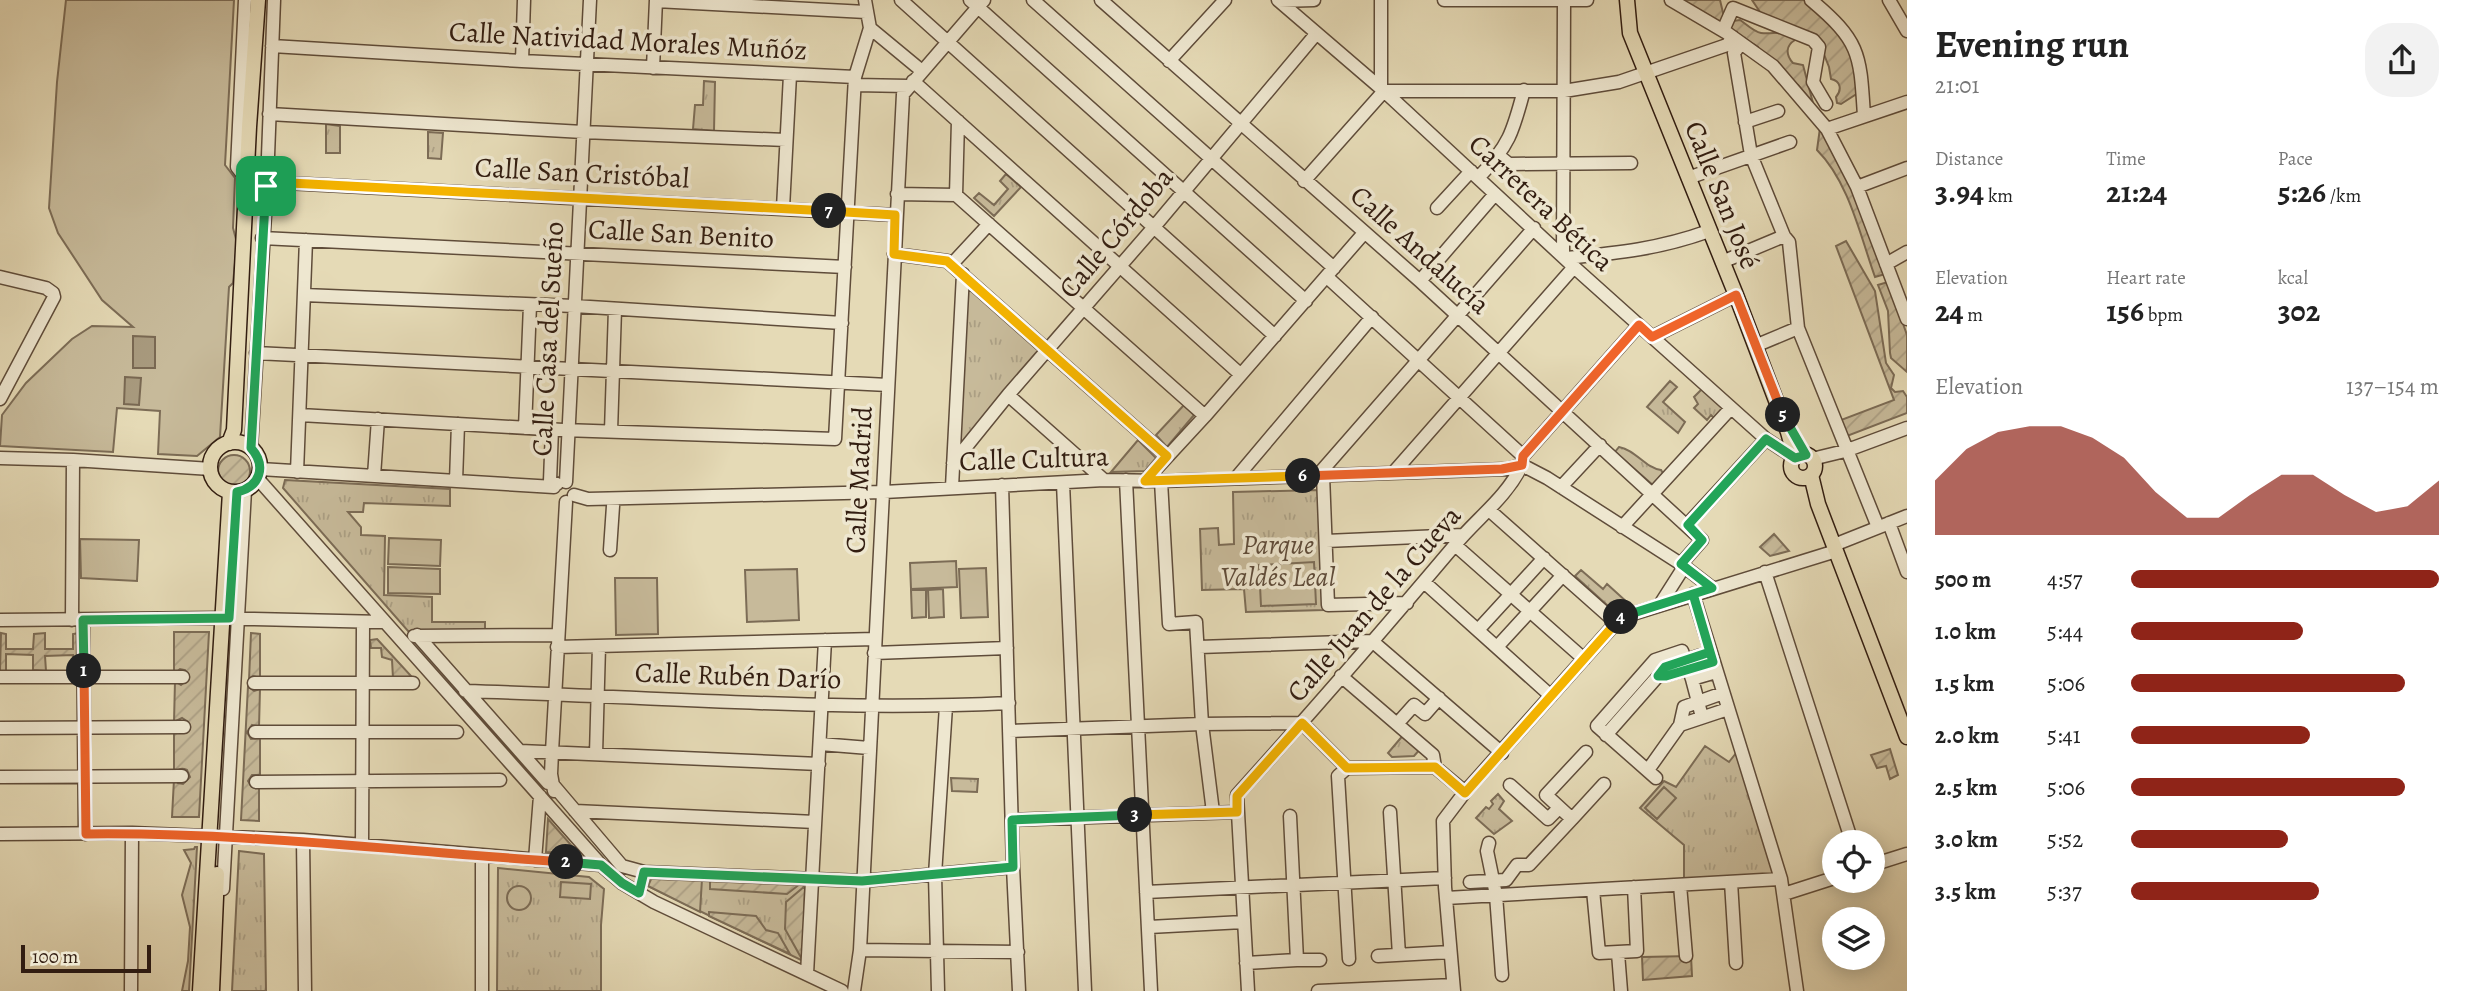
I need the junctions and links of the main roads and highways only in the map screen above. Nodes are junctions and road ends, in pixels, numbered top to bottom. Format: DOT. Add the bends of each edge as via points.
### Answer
graph roads {
  1 [pos="258,0"];
  2 [pos="263,0"];
  3 [pos="1626,0"];
  4 [pos="1779,407"];
  5 [pos="240,444"];
  6 [pos="1803,464"];
  7 [pos="237,491"];
  8 [pos="1900,701"];
  9 [pos="1907,737"];
  10 [pos="218,837"];
  11 [pos="200,991"];
  12 [pos="212,991"];
  1 -- 5 [label="main road" via="234,430"];
  2 -- 5 [label="main road"];
  3 -- 4 [label="main road, Calle San José" via="1630,33"];
  4 -- 6 [label="main road, Calle San José"];
  4 -- 6 [label="main road, Calle San José"];
  5 -- 7 [label="main road" via="257,454 259,474"];
  5 -- 7 [label="main road" via="217,450 211,469 218,484"];
  6 -- 8 [label="main road, Calle San José"];
  7 -- 10 [label="main road"];
  8 -- 9 [label="main road, Calle San José"];
  10 -- 11 [label="main road"];
  10 -- 12 [label="main road"];
}
